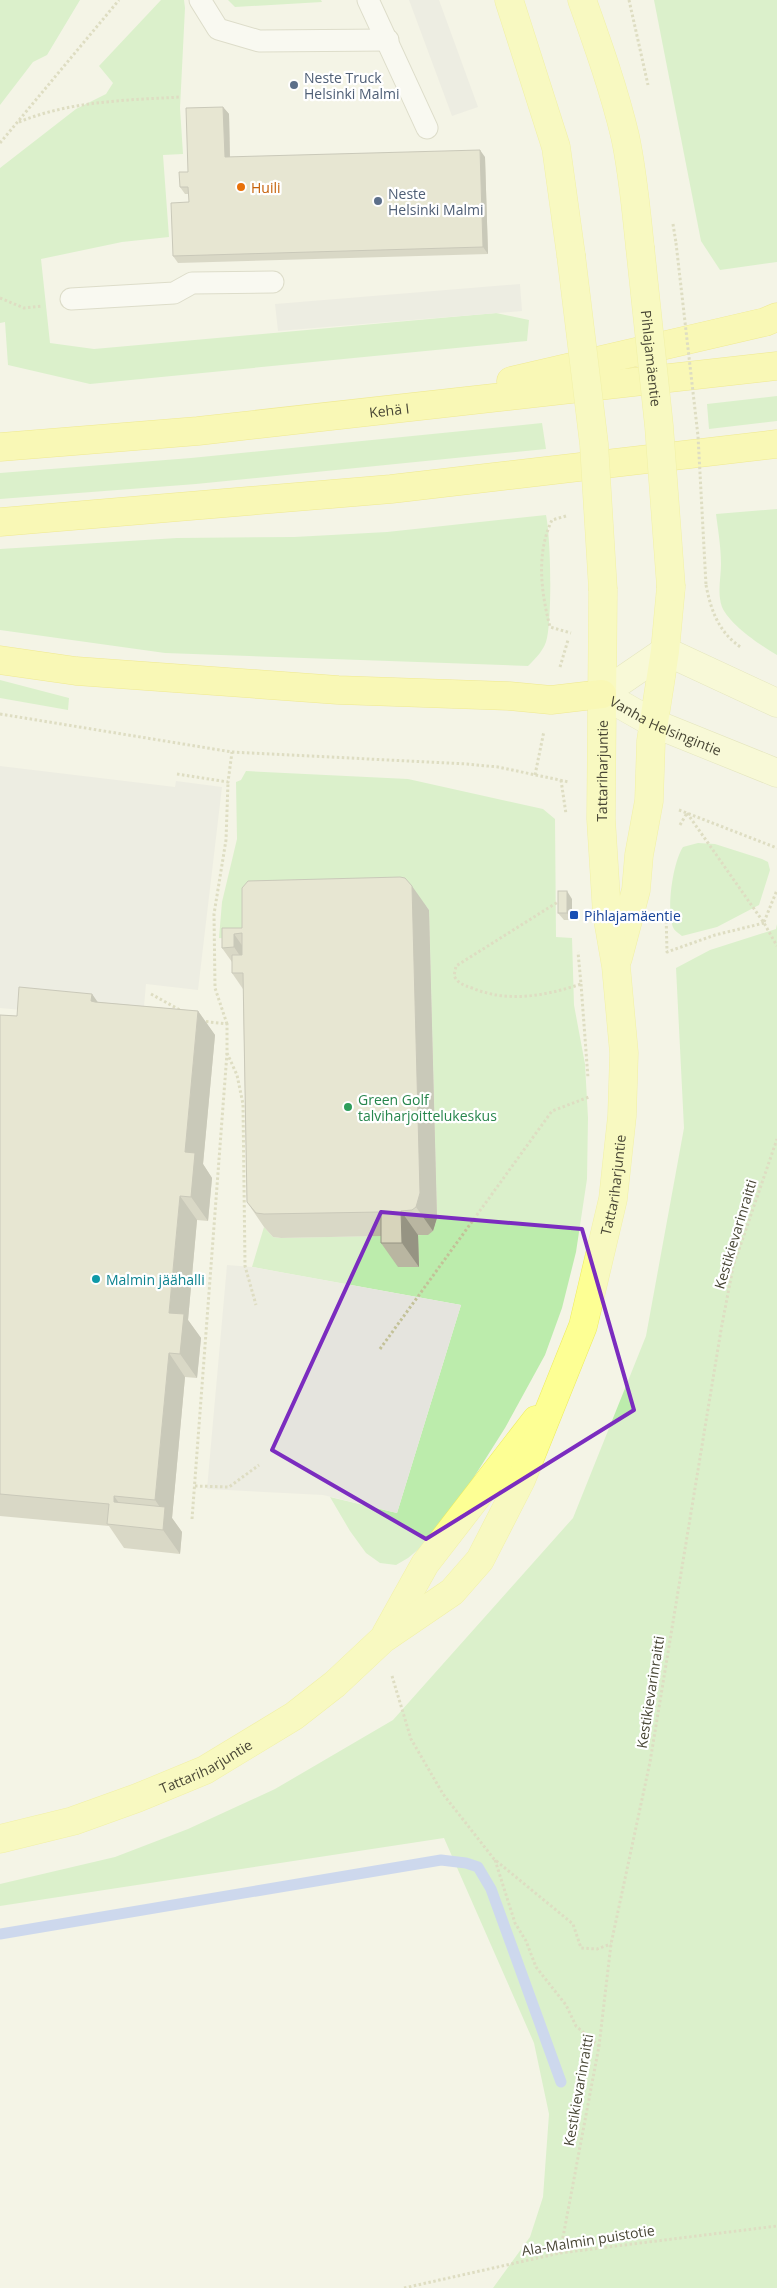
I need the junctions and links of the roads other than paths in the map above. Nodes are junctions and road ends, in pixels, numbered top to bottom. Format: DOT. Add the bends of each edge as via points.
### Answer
graph roads {
  1 [pos="200,0"];
  2 [pos="368,0"];
  3 [pos="509,0"];
  4 [pos="582,0"];
  5 [pos="388,40"];
  6 [pos="427,128"];
  7 [pos="273,282"];
  8 [pos="72,299"];
  9 [pos="777,317"];
  10 [pos="777,366"];
  11 [pos="381,411"];
  12 [pos="777,444"];
  13 [pos="0,447"];
  14 [pos="0,522"];
  15 [pos="665,651"];
  16 [pos="0,660"];
  17 [pos="602,694"];
  18 [pos="777,704"];
  19 [pos="653,723"];
  20 [pos="777,773"];
  21 [pos="616,966"];
  22 [pos="555,1395"];
  23 [pos="382,1639"];
  24 [pos="0,1839"];
  1 -- 5 [label="lane" via="218,29 258,41"];
  2 -- 5 [label="lane"];
  3 -- 17 [label="main road, bridge" via="556,148 571,255 594,444 603,590"];
  4 -- 15 [label="main road, Pihlajamäentie, bridge" via="625,136 634,191 659,426 671,587"];
  5 -- 6 [label="lane"];
  7 -- 8 [label="lane" via="192,283 174,293"];
  9 -- 11 [label="highway" via="746,327"];
  10 -- 11 [label="highway, Kehä I"];
  11 -- 13 [label="highway, Kehä I" via="198,431"];
  12 -- 14 [label="highway" via="392,489"];
  15 -- 17 [label="main road, Vanha Helsingintie"];
  15 -- 18 [label="main road"];
  15 -- 19 [label="main road, Pihlajamäentie"];
  16 -- 17 [label="highway" via="76,671 338,690 551,700"];
  17 -- 19 [label="main road, Vanha Helsingintie"];
  17 -- 21 [label="main road, Tattariharjuntie" via="602,837 607,914"];
  19 -- 20 [label="main road, Vanha Helsingintie"];
  19 -- 21 [label="main road, Tattariharjuntie" via="649,802 636,890"];
  21 -- 22 [label="main road, Tattariharjuntie" via="624,1053 622,1116 613,1200 583,1326"];
  22 -- 23 [label="main road, Tattariharjuntie" via="425,1564"];
  22 -- 23 [label="main road, Tattariharjuntie" via="521,1480 480,1560 452,1592"];
  23 -- 24 [label="main road, Tattariharjuntie" via="335,1684 294,1716 205,1770 73,1821"];
}
